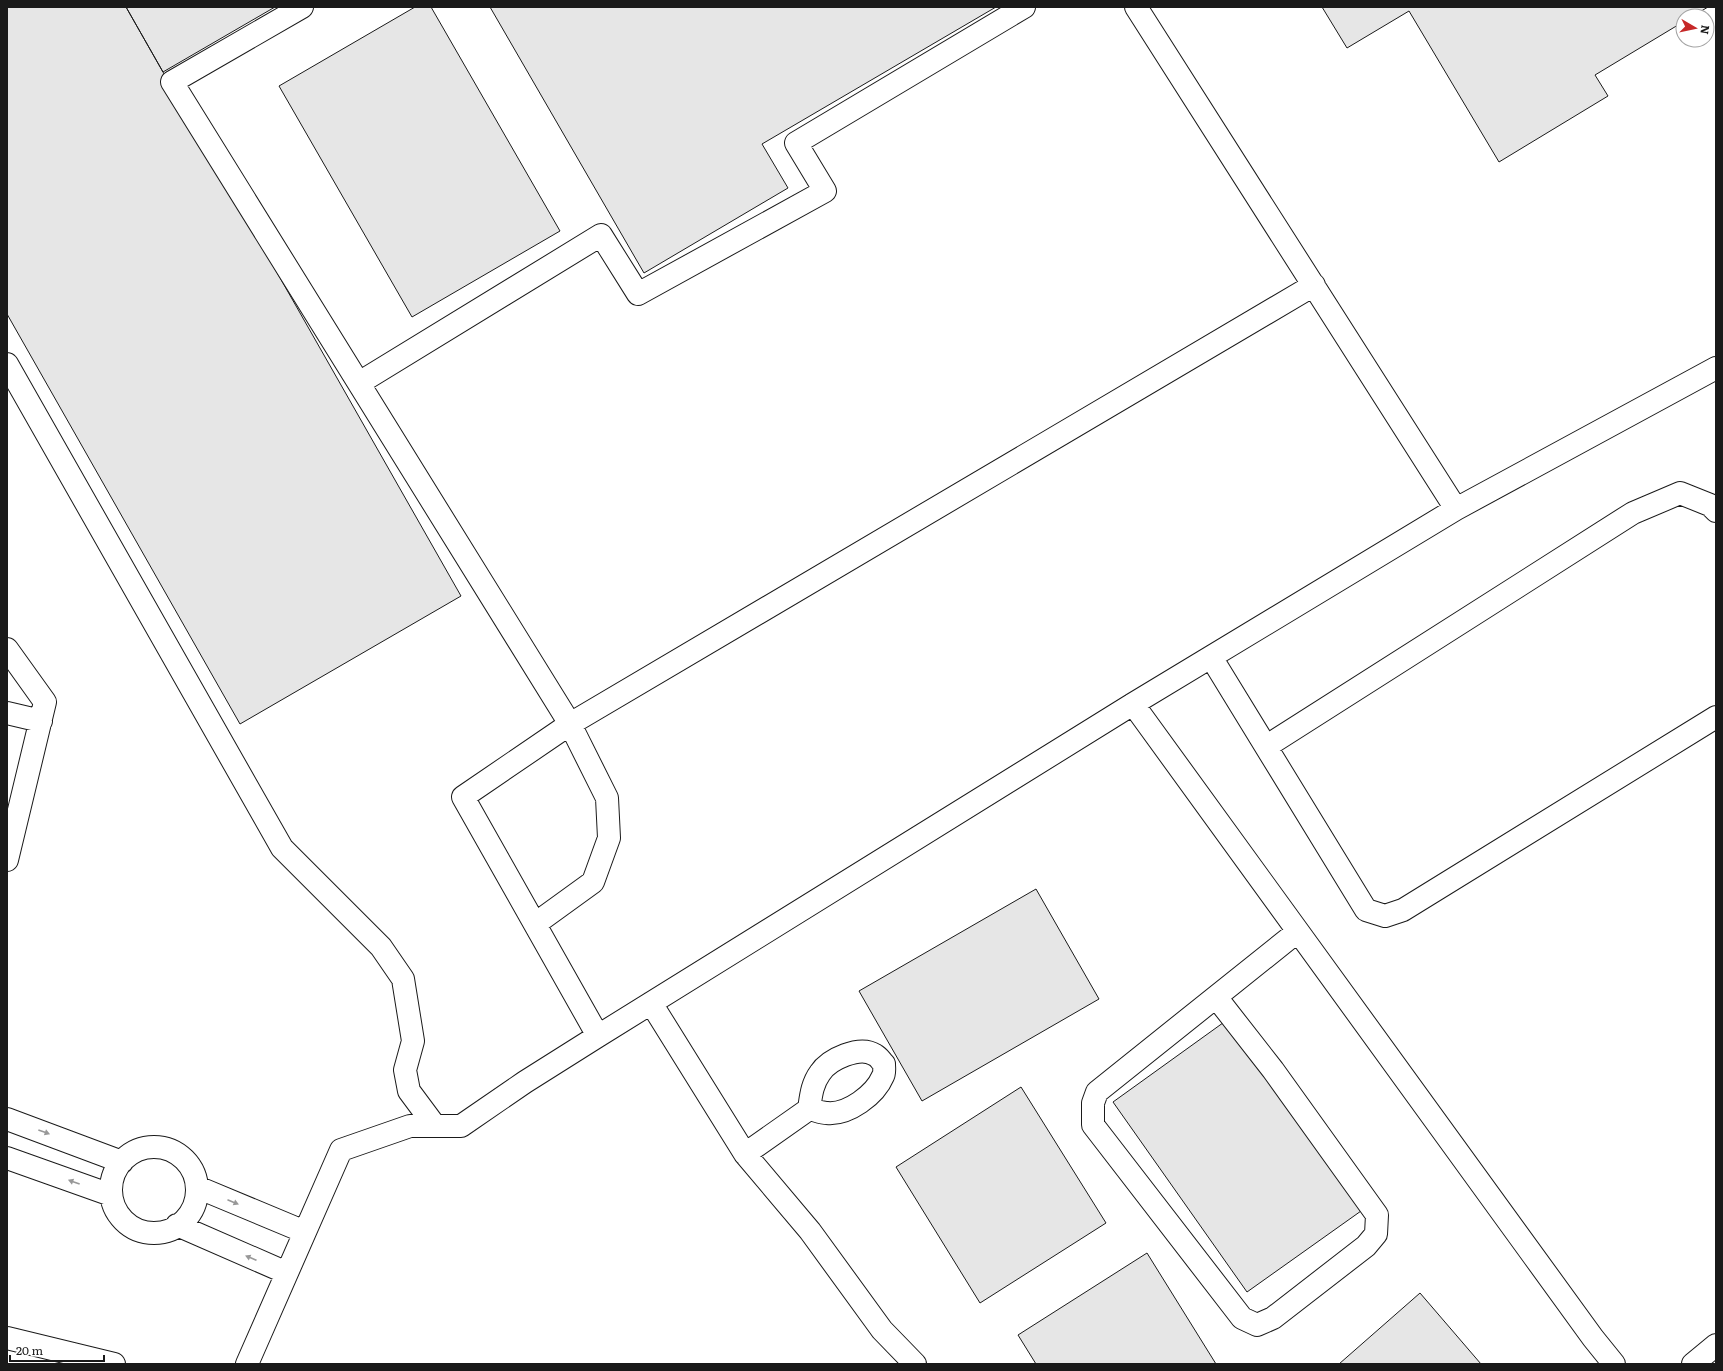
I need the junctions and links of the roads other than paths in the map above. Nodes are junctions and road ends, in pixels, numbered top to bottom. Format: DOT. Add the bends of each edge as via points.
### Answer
graph roads {
  1 [pos="302,7"];
  2 [pos="1024,7"];
  3 [pos="1136,7"];
  4 [pos="1314,286"];
  5 [pos="7,364"];
  6 [pos="1716,368"];
  7 [pos="359,383"];
  8 [pos="1456,509"];
  9 [pos="1716,511"];
  10 [pos="7,649"];
  11 [pos="1211,657"];
  12 [pos="1133,704"];
  13 [pos="7,713"];
  14 [pos="1716,717"];
  15 [pos="41,721"];
  16 [pos="570,724"];
  17 [pos="1267,746"];
  18 [pos="7,860"];
  19 [pos="535,924"];
  20 [pos="1298,932"];
  21 [pos="1216,997"];
  22 [pos="651,1003"];
  23 [pos="598,1036"];
  24 [pos="809,1109"];
  25 [pos="7,1119"];
  26 [pos="435,1126"];
  27 [pos="745,1154"];
  28 [pos="7,1158"];
  29 [pos="122,1162"];
  30 [pos="197,1187"];
  31 [pos="111,1195"];
  32 [pos="177,1225"];
  33 [pos="305,1232"];
  34 [pos="287,1273"];
  35 [pos="7,1338"];
  36 [pos="1716,1345"];
  37 [pos="114,1364"];
  38 [pos="247,1364"];
  39 [pos="915,1364"];
  40 [pos="1614,1364"];
  41 [pos="1693,1364"];
  1 -- 7 [label="street" via="172,82"];
  2 -- 7 [label="street" via="796,143 825,191 638,294 601,235"];
  3 -- 4 [label="street"];
  4 -- 8 [label="street"];
  4 -- 16 [label="street"];
  5 -- 26 [label="street" via="282,848 381,947 403,979 413,1041 405,1070 409,1091"];
  6 -- 8 [label="street"];
  7 -- 16 [label="street"];
  8 -- 11 [label="street"];
  9 -- 17 [label="street" via="1710,505 1680,493 1633,513"];
  10 -- 15 [label="street" via="45,702"];
  11 -- 12 [label="street"];
  11 -- 17 [label="street"];
  12 -- 20 [label="street"];
  12 -- 22 [label="street"];
  13 -- 15 [label="street"];
  14 -- 17 [label="street" via="1403,910 1384,916 1366,910"];
  15 -- 18 [label="street"];
  16 -- 19 [label="street" via="607,798 609,838 593,882"];
  16 -- 19 [label="street" via="463,797"];
  19 -- 23 [label="street"];
  20 -- 21 [label="street"];
  20 -- 40 [label="street" via="1588,1332"];
  21 -- 21 [label="street" via="1098,1092 1093,1103 1093,1125 1242,1318 1257,1325 1273,1318 1366,1246 1376,1234 1377,1215 1273,1070"];
  22 -- 23 [label="street"];
  22 -- 27 [label="street"];
  23 -- 26 [label="street" via="524,1082 461,1126"];
  24 -- 27 [label="street"];
  25 -- 29 [label="street, one-way"];
  26 -- 33 [label="street" via="410,1126 341,1150"];
  27 -- 39 [label="street" via="810,1231 882,1330"];
  31 -- 28 [label="street, one-way"];
  29 -- 30 [label="street" via="138,1150 151,1147 165,1148 177,1153 187,1162 194,1173"];
  29 -- 31 [label="street" via="112,1181"];
  30 -- 32 [label="street" via="196,1200 190,1213"];
  30 -- 33 [label="street, one-way"];
  31 -- 32 [label="street" via="118,1214 133,1228 158,1233 171,1230"];
  34 -- 32 [label="street, one-way"];
  33 -- 34 [label="street"];
  34 -- 38 [label="street"];
  35 -- 37 [label="street"];
  36 -- 41 [label="street"];
}
